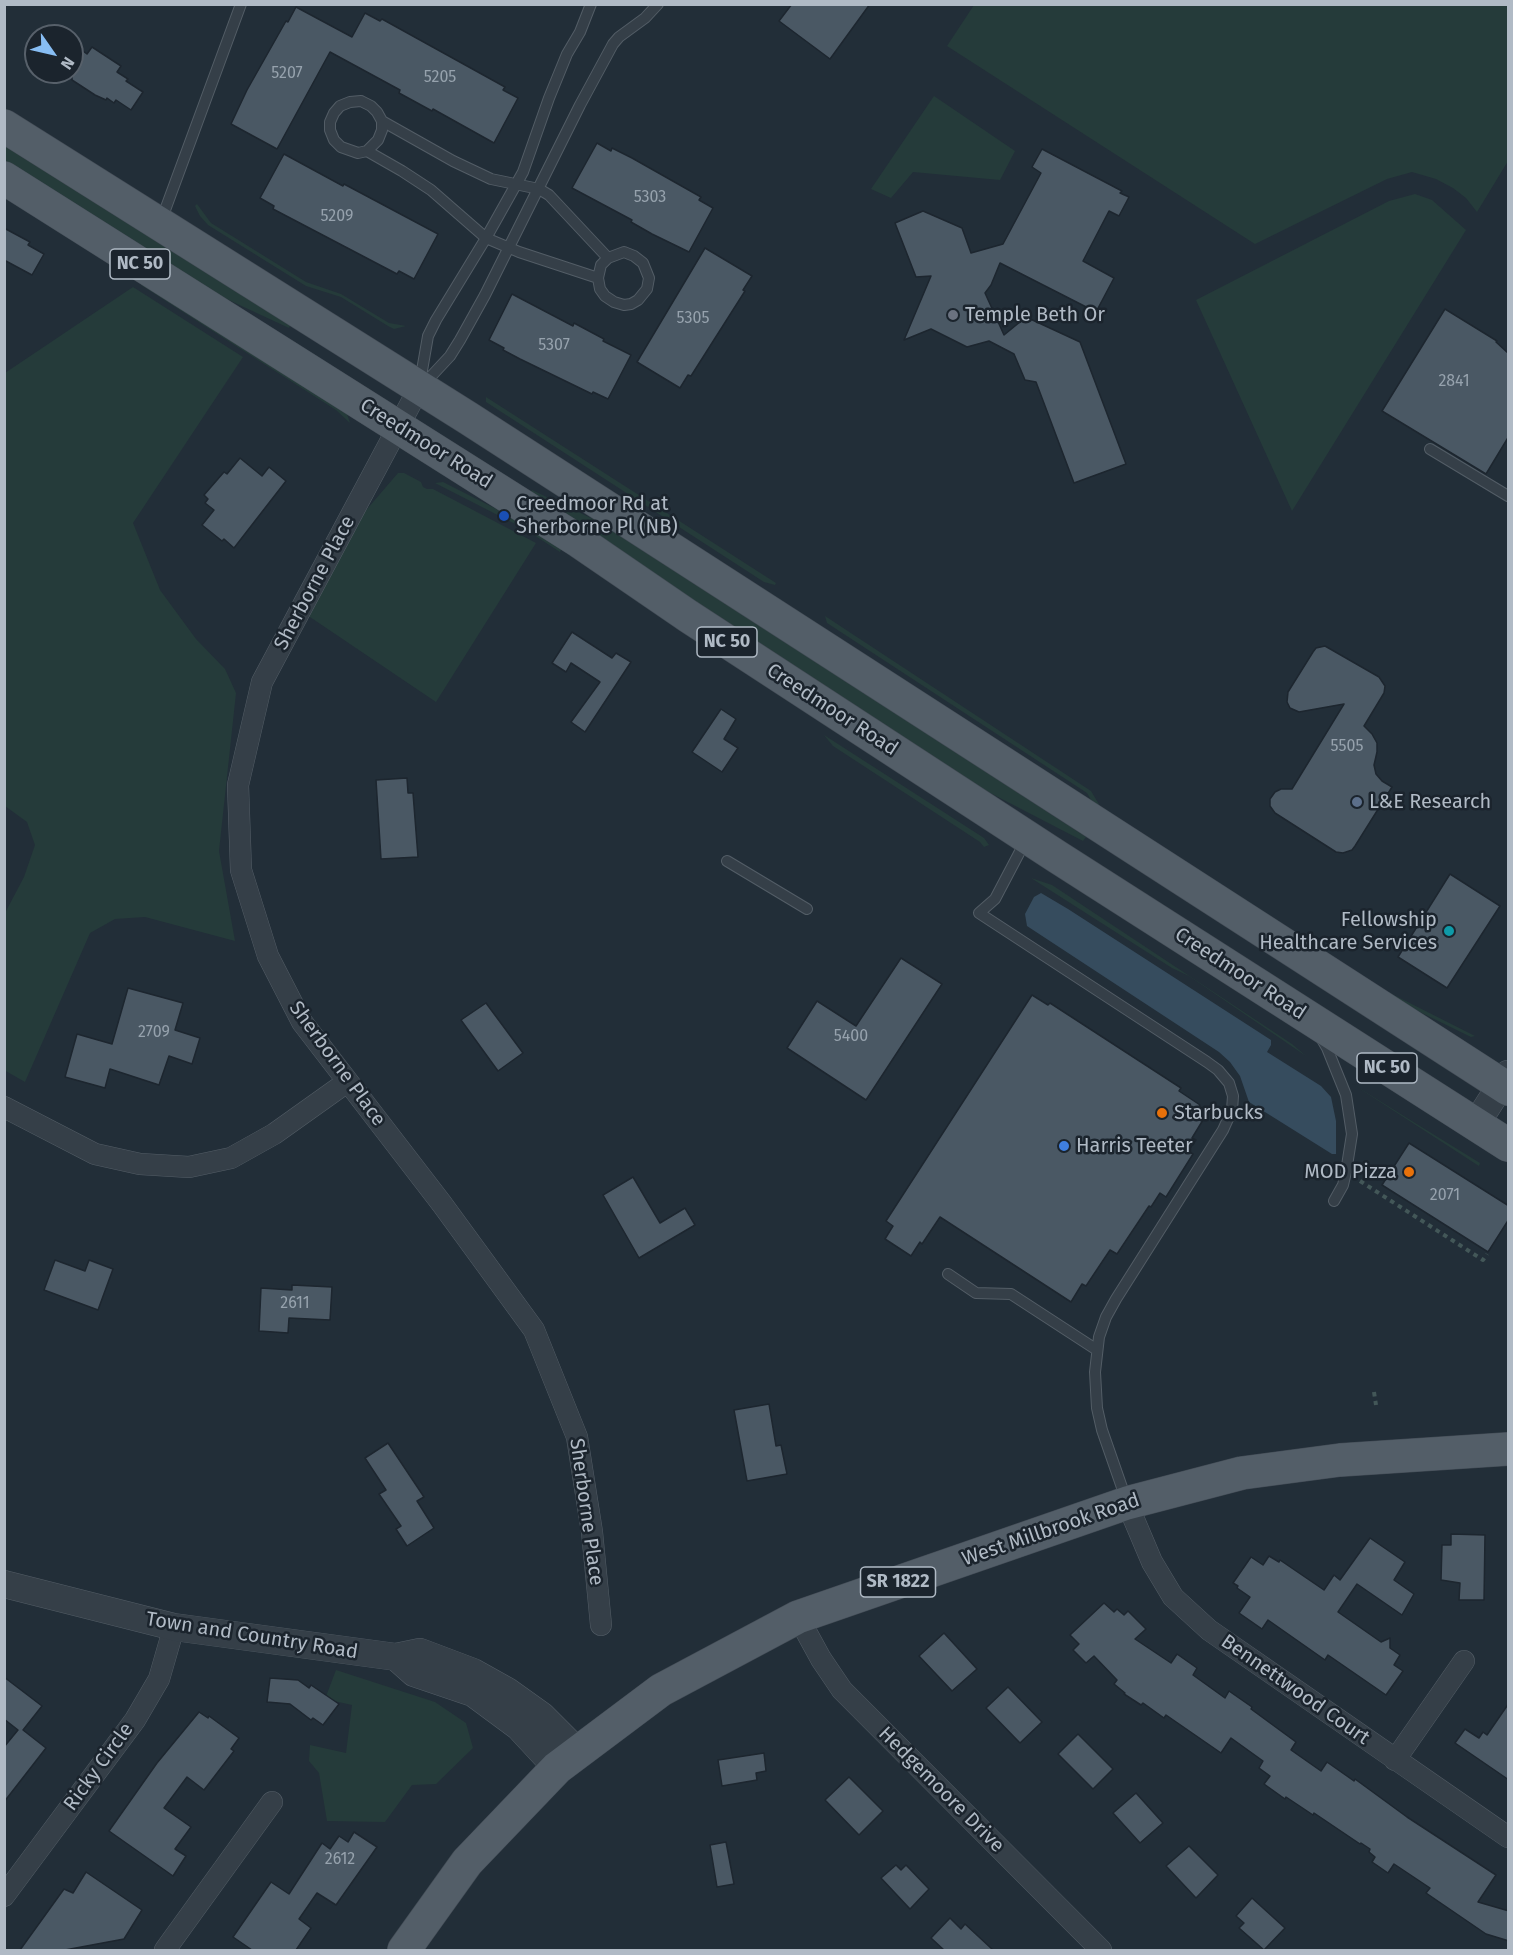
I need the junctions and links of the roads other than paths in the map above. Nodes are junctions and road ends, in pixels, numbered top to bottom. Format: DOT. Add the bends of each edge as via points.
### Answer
graph roads {
  1 [pos="242,4"];
  2 [pos="591,4"];
  3 [pos="657,4"];
  4 [pos="382,121"];
  5 [pos="4,126"];
  6 [pos="366,151"];
  7 [pos="4,178"];
  8 [pos="516,185"];
  9 [pos="539,189"];
  10 [pos="160,224"];
  11 [pos="486,238"];
  12 [pos="509,247"];
  13 [pos="608,258"];
  14 [pos="598,278"];
  15 [pos="419,388"];
  16 [pos="398,426"];
  17 [pos="1430,449"];
  18 [pos="1509,496"];
  19 [pos="1028,837"];
  20 [pos="727,861"];
  21 [pos="807,909"];
  22 [pos="1298,1011"];
  23 [pos="347,1082"];
  24 [pos="1506,1083"];
  25 [pos="4,1107"];
  26 [pos="1476,1124"];
  27 [pos="1509,1144"];
  28 [pos="1334,1201"];
  29 [pos="948,1274"];
  30 [pos="1097,1350"];
  31 [pos="1509,1449"];
  32 [pos="1127,1503"];
  33 [pos="4,1584"];
  34 [pos="798,1617"];
  35 [pos="601,1625"];
  36 [pos="174,1628"];
  37 [pos="1464,1661"];
  38 [pos="568,1760"];
  39 [pos="1395,1760"];
  40 [pos="272,1802"];
  41 [pos="1509,1837"];
  42 [pos="4,1896"];
  43 [pos="165,1950"];
  44 [pos="404,1950"];
  45 [pos="1101,1950"];
  1 -- 10 [label="lane"];
  2 -- 8 [label="lane" via="567,54"];
  3 -- 9 [label="lane" via="613,44"];
  4 -- 6 [label="lane" via="378,140"];
  4 -- 6 [label="lane" via="371,106 361,101 340,106 334,113 330,122 334,140 349,151"];
  4 -- 8 [label="lane" via="491,179"];
  5 -- 10 [label="main road, NC 50"];
  6 -- 11 [label="lane" via="431,190"];
  7 -- 16 [label="main road, Creedmoor Road / NC 50"];
  8 -- 9 [label="lane"];
  8 -- 11 [label="lane"];
  9 -- 12 [label="lane"];
  9 -- 13 [label="lane"];
  10 -- 15 [label="main road, NC 50"];
  11 -- 12 [label="lane"];
  11 -- 15 [label="lane" via="428,336"];
  12 -- 14 [label="lane"];
  12 -- 15 [label="lane" via="450,356"];
  13 -- 14 [label="lane" via="601,265"];
  13 -- 14 [label="lane" via="624,252 643,262 649,278 646,289 638,300 619,304 605,296"];
  15 -- 16 [label="street, Sherborne Place"];
  15 -- 24 [label="main road, NC 50"];
  16 -- 19 [label="main road, Creedmoor Road / NC 50"];
  16 -- 23 [label="street, Sherborne Place" via="262,682 238,785 242,870 268,956 302,1022"];
  17 -- 18 [label="lane"];
  19 -- 22 [label="main road, Creedmoor Road / NC 50"];
  19 -- 30 [label="lane" via="995,898 980,912 1207,1062 1229,1083 1233,1096 1225,1126 1106,1317"];
  20 -- 21 [label="lane"];
  22 -- 26 [label="main road, Creedmoor Road / NC 50"];
  22 -- 28 [label="lane" via="1327,1048 1350,1116 1352,1134 1346,1172"];
  23 -- 25 [label="street" via="274,1134 231,1158 189,1167 140,1164 94,1154"];
  23 -- 35 [label="street, Sherborne Place" via="534,1330 578,1437"];
  24 -- 26 [label="street"];
  26 -- 27 [label="main road, Creedmoor Road / NC 50"];
  29 -- 30 [label="lane" via="976,1293 1011,1294"];
  30 -- 32 [label="lane" via="1097,1408"];
  31 -- 32 [label="main road, West Millbrook Road / SR 1822" via="1340,1460 1242,1473"];
  32 -- 34 [label="main road, West Millbrook Road / SR 1822"];
  32 -- 39 [label="street, Bennettwood Court" via="1152,1562 1173,1597 1209,1630"];
  33 -- 36 [label="street, Town and Country Road"];
  34 -- 38 [label="main road, West Millbrook Road / SR 1822" via="661,1690"];
  34 -- 45 [label="street, Hedgemoore Drive" via="842,1690"];
  36 -- 38 [label="street, Town and Country Road" via="396,1657 414,1673 473,1693"];
  36 -- 42 [label="street, Ricky Circle" via="159,1679 135,1720"];
  37 -- 39 [label="street"];
  38 -- 44 [label="main road, West Millbrook Road / SR 1822" via="467,1862"];
  39 -- 41 [label="street, Bennettwood Court"];
  40 -- 43 [label="street"];
}
